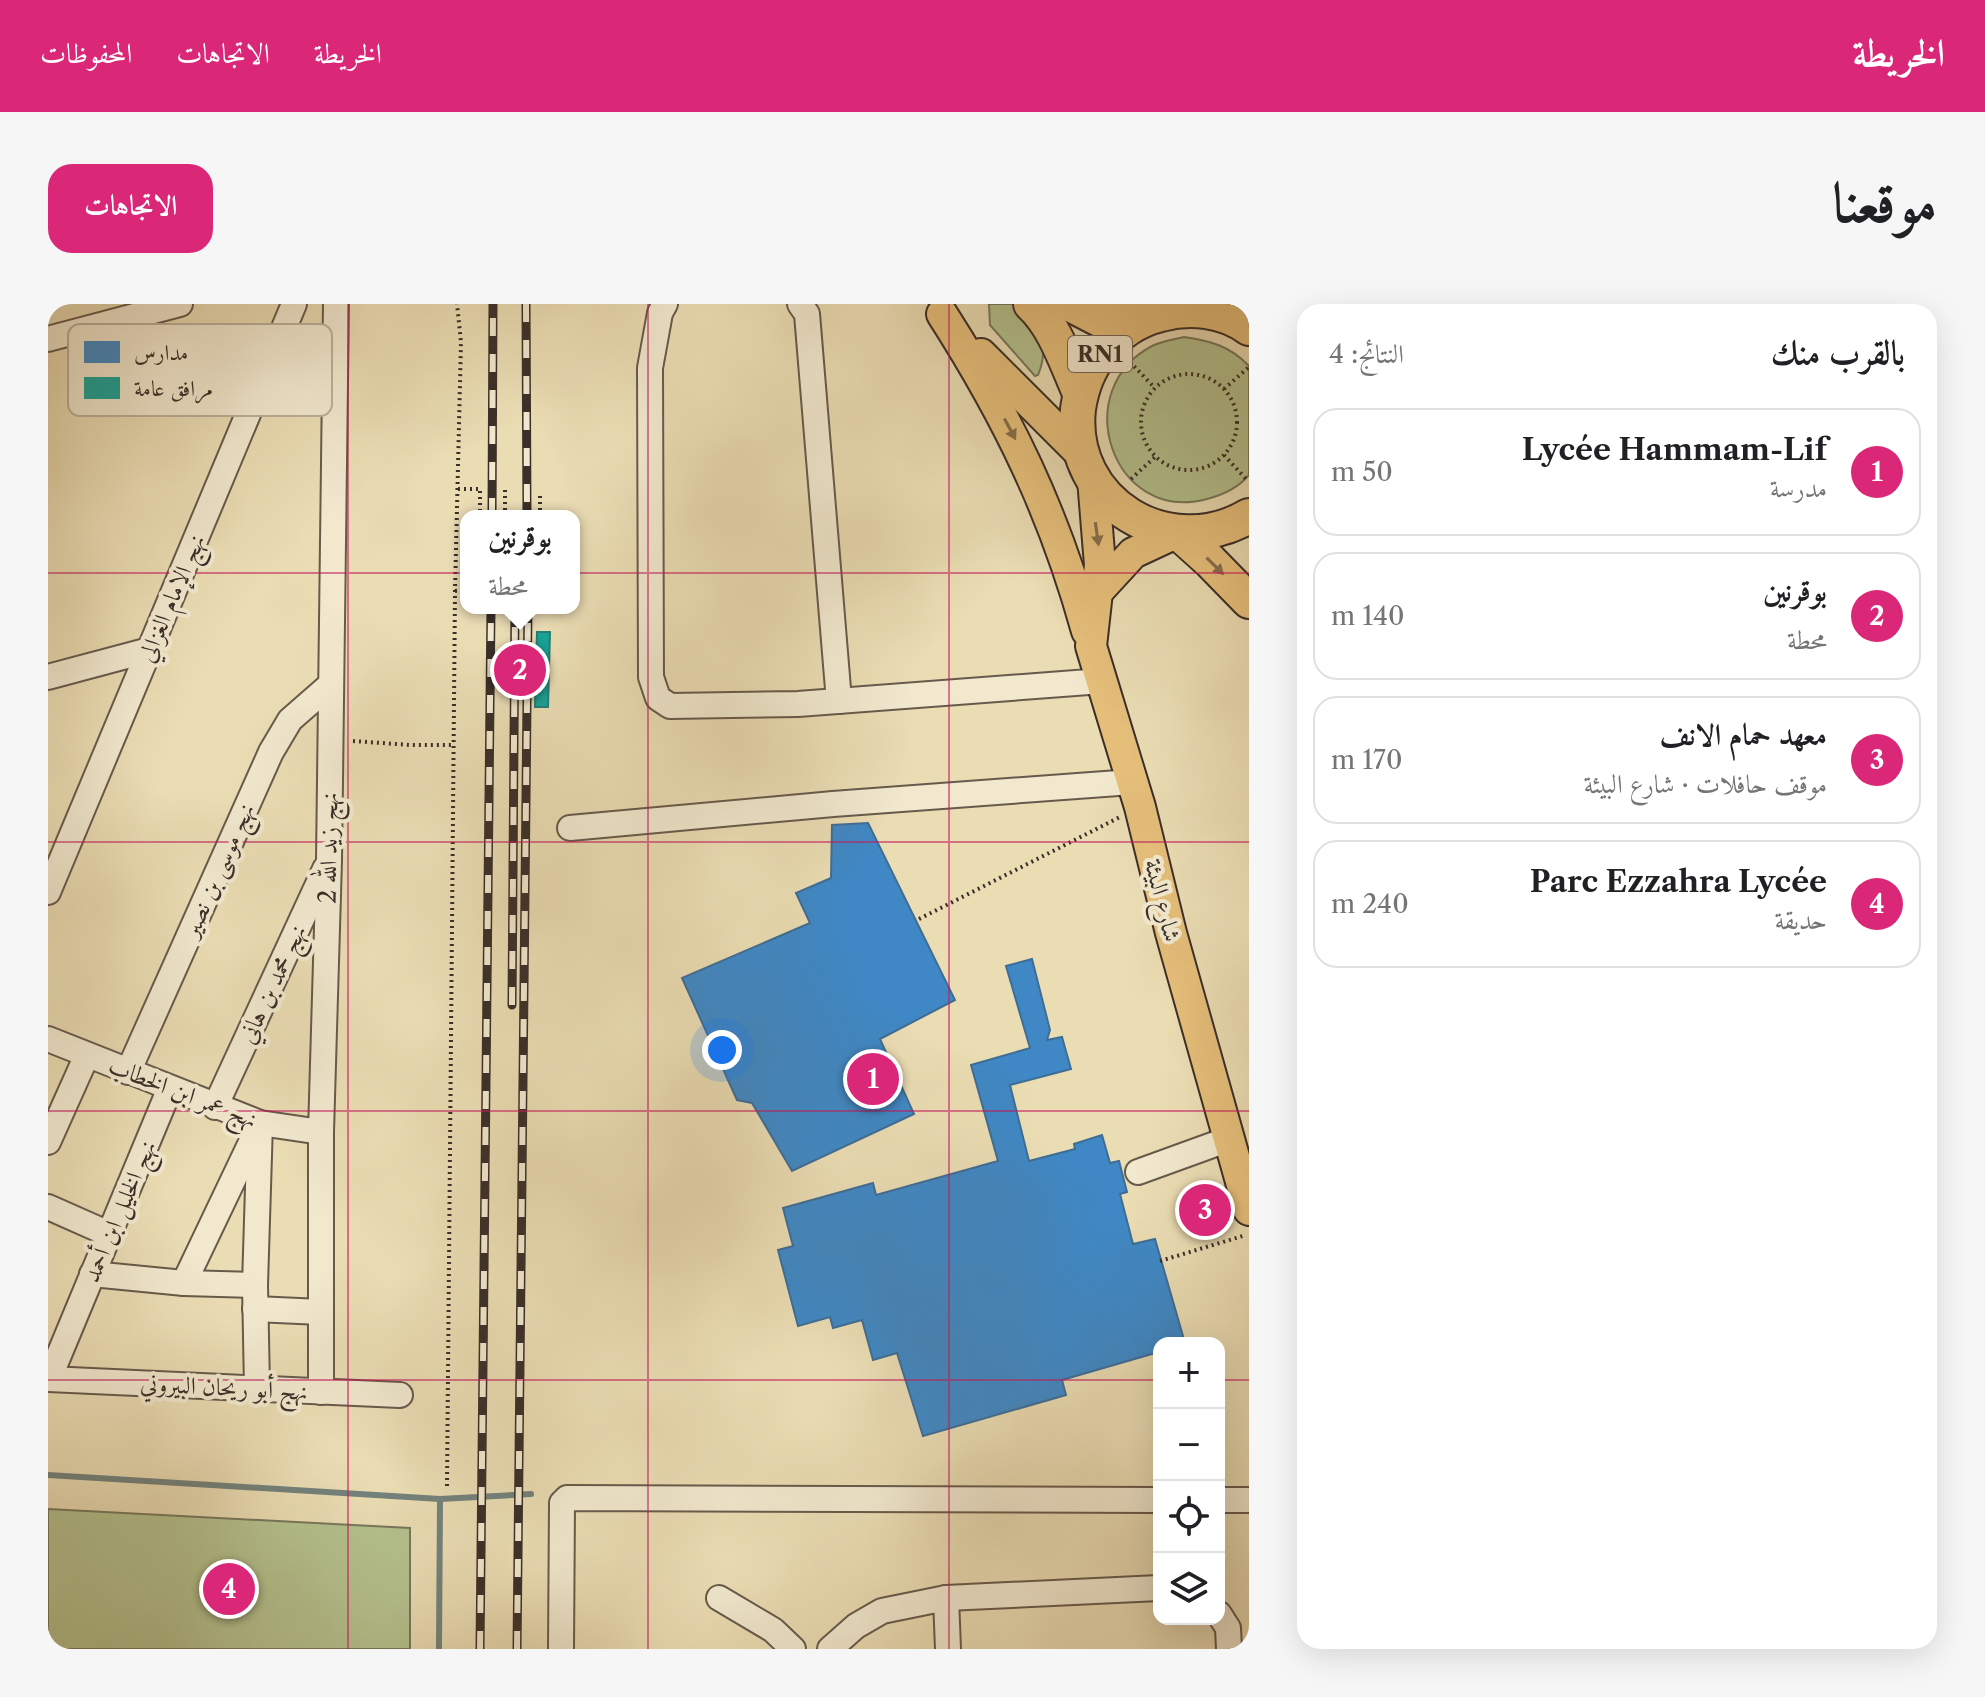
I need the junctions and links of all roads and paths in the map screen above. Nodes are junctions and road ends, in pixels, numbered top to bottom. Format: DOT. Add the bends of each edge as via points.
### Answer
graph roads {
  1 [pos="180,304"];
  2 [pos="294,304"];
  3 [pos="336,304"];
  4 [pos="457,304"];
  5 [pos="665,304"];
  6 [pos="800,304"];
  7 [pos="1031,304"];
  8 [pos="1070,304"];
  9 [pos="937,309"];
  10 [pos="1155,311"];
  11 [pos="105,324"];
  12 [pos="286,324"];
  13 [pos="1249,328"];
  14 [pos="68,334"];
  15 [pos="48,339"];
  16 [pos="1130,362"];
  17 [pos="1249,367"];
  18 [pos="1154,387"];
  19 [pos="1224,389"];
  20 [pos="1080,393"];
  21 [pos="247,416"];
  22 [pos="1224,455"];
  23 [pos="1155,457"];
  24 [pos="1087,467"];
  25 [pos="1131,479"];
  26 [pos="1246,479"];
  27 [pos="457,489"];
  28 [pos="505,490"];
  29 [pos="540,493"];
  30 [pos="480,510"];
  31 [pos="505,510"];
  32 [pos="540,510"];
  33 [pos="1249,516"];
  34 [pos="1178,533"];
  35 [pos="1099,590"];
  36 [pos="455,591"];
  37 [pos="460,591"];
  38 [pos="1249,601"];
  39 [pos="1091,646"];
  40 [pos="149,650"];
  41 [pos="48,677"];
  42 [pos="1102,681"];
  43 [pos="330,685"];
  44 [pos="839,701"];
  45 [pos="330,739"];
  46 [pos="454,745"];
  47 [pos="1136,794"];
  48 [pos="570,828"];
  49 [pos="329,860"];
  50 [pos="48,892"];
  51 [pos="919,919"];
  52 [pos="48,1039"];
  53 [pos="87,1055"];
  54 [pos="128,1072"];
  55 [pos="170,1088"];
  56 [pos="215,1107"];
  57 [pos="260,1123"];
  58 [pos="321,1132"];
  59 [pos="1229,1139"];
  60 [pos="48,1142"];
  61 [pos="1243,1168"];
  62 [pos="1138,1172"];
  63 [pos="48,1207"];
  64 [pos="1249,1210"];
  65 [pos="109,1234"];
  66 [pos="1249,1234"];
  67 [pos="1160,1261"];
  68 [pos="92,1274"];
  69 [pos="184,1283"];
  70 [pos="255,1297"];
  71 [pos="321,1312"];
  72 [pos="48,1379"];
  73 [pos="257,1388"];
  74 [pos="321,1392"];
  75 [pos="400,1395"];
  76 [pos="447,1486"];
  77 [pos="1153,1500"];
  78 [pos="1225,1500"];
  79 [pos="1249,1500"];
  80 [pos="1153,1588"];
  81 [pos="719,1598"];
  82 [pos="946,1598"];
  83 [pos="1225,1623"];
  84 [pos="561,1649"];
  85 [pos="793,1649"];
  86 [pos="830,1649"];
  87 [pos="948,1649"];
  88 [pos="1229,1649"];
  1 -- 11 [label="street"];
  2 -- 12 [label="street, نهج الإمام الغزالي"];
  3 -- 43 [label="street, نهج زيد الله 2"];
  4 -- 27 [label="path"];
  5 -- 44 [label="street" via="650,368 654,690 670,706"];
  6 -- 44 [label="street" via="807,314"];
  7 -- 20 [label="highway"];
  8 -- 10 [label="highway" via="1103,321"];
  9 -- 24 [label="main road"];
  9 -- 39 [label="main road, one-way" via="1016,440 1072,575"];
  10 -- 13 [label="highway" via="1208,311"];
  10 -- 20 [label="highway, RN1" via="1116,336 1094,362"];
  14 -- 15 [label="street"];
  16 -- 18 [label="path"];
  17 -- 19 [label="path"];
  18 -- 19 [label="path" via="1195,373"];
  18 -- 23 [label="path" via="1141,412 1140,427"];
  19 -- 22 [label="path" via="1236,411 1237,426"];
  20 -- 24 [label="highway, RN1" via="1077,424"];
  21 -- 40 [label="street, نهج الإمام الغزالي"];
  22 -- 23 [label="path" via="1192,470 1179,470"];
  22 -- 26 [label="path"];
  23 -- 25 [label="path"];
  24 -- 34 [label="highway" via="1114,505 1143,524"];
  24 -- 35 [label="main road, شارع البيئة, one-way" via="1099,539"];
  27 -- 30 [label="path" via="480,489"];
  27 -- 36 [label="path"];
  28 -- 31 [label="path"];
  29 -- 32 [label="path"];
  33 -- 34 [label="highway" via="1210,532"];
  34 -- 35 [label="main road" via="1133,553"];
  34 -- 38 [label="highway, one-way"];
  35 -- 39 [label="main road, شارع البيئة"];
  36 -- 37 [label="path"];
  36 -- 46 [label="path"];
  39 -- 42 [label="main road, شارع البيئة"];
  40 -- 41 [label="street"];
  40 -- 50 [label="street, نهج الإمام الغزالي"];
  42 -- 44 [label="street"];
  42 -- 47 [label="main road, شارع البيئة"];
  43 -- 45 [label="street, نهج زيد الله 2"];
  43 -- 54 [label="street, نهج موسى بن نصير" via="290,720 271,752"];
  45 -- 46 [label="path"];
  45 -- 49 [label="street, نهج زيد الله 2"];
  46 -- 76 [label="path"];
  47 -- 48 [label="street" via="833,804"];
  47 -- 51 [label="path"];
  47 -- 59 [label="main road, شارع البيئة"];
  49 -- 56 [label="street, نهج محمد بن هاني"];
  49 -- 58 [label="street, نهج زيد الله 2"];
  52 -- 53 [label="street, نهج عمر ابن الخطاب"];
  53 -- 54 [label="street, نهج عمر ابن الخطاب"];
  53 -- 60 [label="street"];
  54 -- 55 [label="street, نهج عمر ابن الخطاب"];
  55 -- 56 [label="street, نهج عمر ابن الخطاب"];
  55 -- 65 [label="street, نهج الخليل ابن أحمد"];
  56 -- 57 [label="street, نهج عمر ابن الخطاب"];
  57 -- 58 [label="street, نهج عمر ابن الخطاب"];
  57 -- 69 [label="street"];
  57 -- 70 [label="street"];
  58 -- 71 [label="street, نهج زيد الله 2"];
  59 -- 61 [label="main road, شارع البيئة"];
  59 -- 62 [label="street"];
  61 -- 64 [label="main road, شارع البيئة"];
  63 -- 65 [label="street"];
  65 -- 68 [label="street, نهج الخليل ابن أحمد"];
  66 -- 67 [label="path"];
  68 -- 69 [label="street"];
  68 -- 72 [label="street, نهج الخليل ابن أحمد"];
  69 -- 70 [label="street"];
  70 -- 71 [label="street"];
  70 -- 73 [label="street"];
  71 -- 74 [label="street, نهج زيد الله 2"];
  72 -- 73 [label="street, نهج أبو ريحان البيروني"];
  73 -- 74 [label="street, نهج أبو ريحان البيروني"];
  74 -- 75 [label="street, نهج أبو ريحان البيروني"];
  77 -- 84 [label="street" via="567,1498 562,1503"];
  78 -- 79 [label="street"];
  80 -- 82 [label="street"];
  81 -- 85 [label="street" via="773,1630"];
  82 -- 86 [label="street" via="882,1611"];
  82 -- 87 [label="street"];
  83 -- 88 [label="street"];
}
